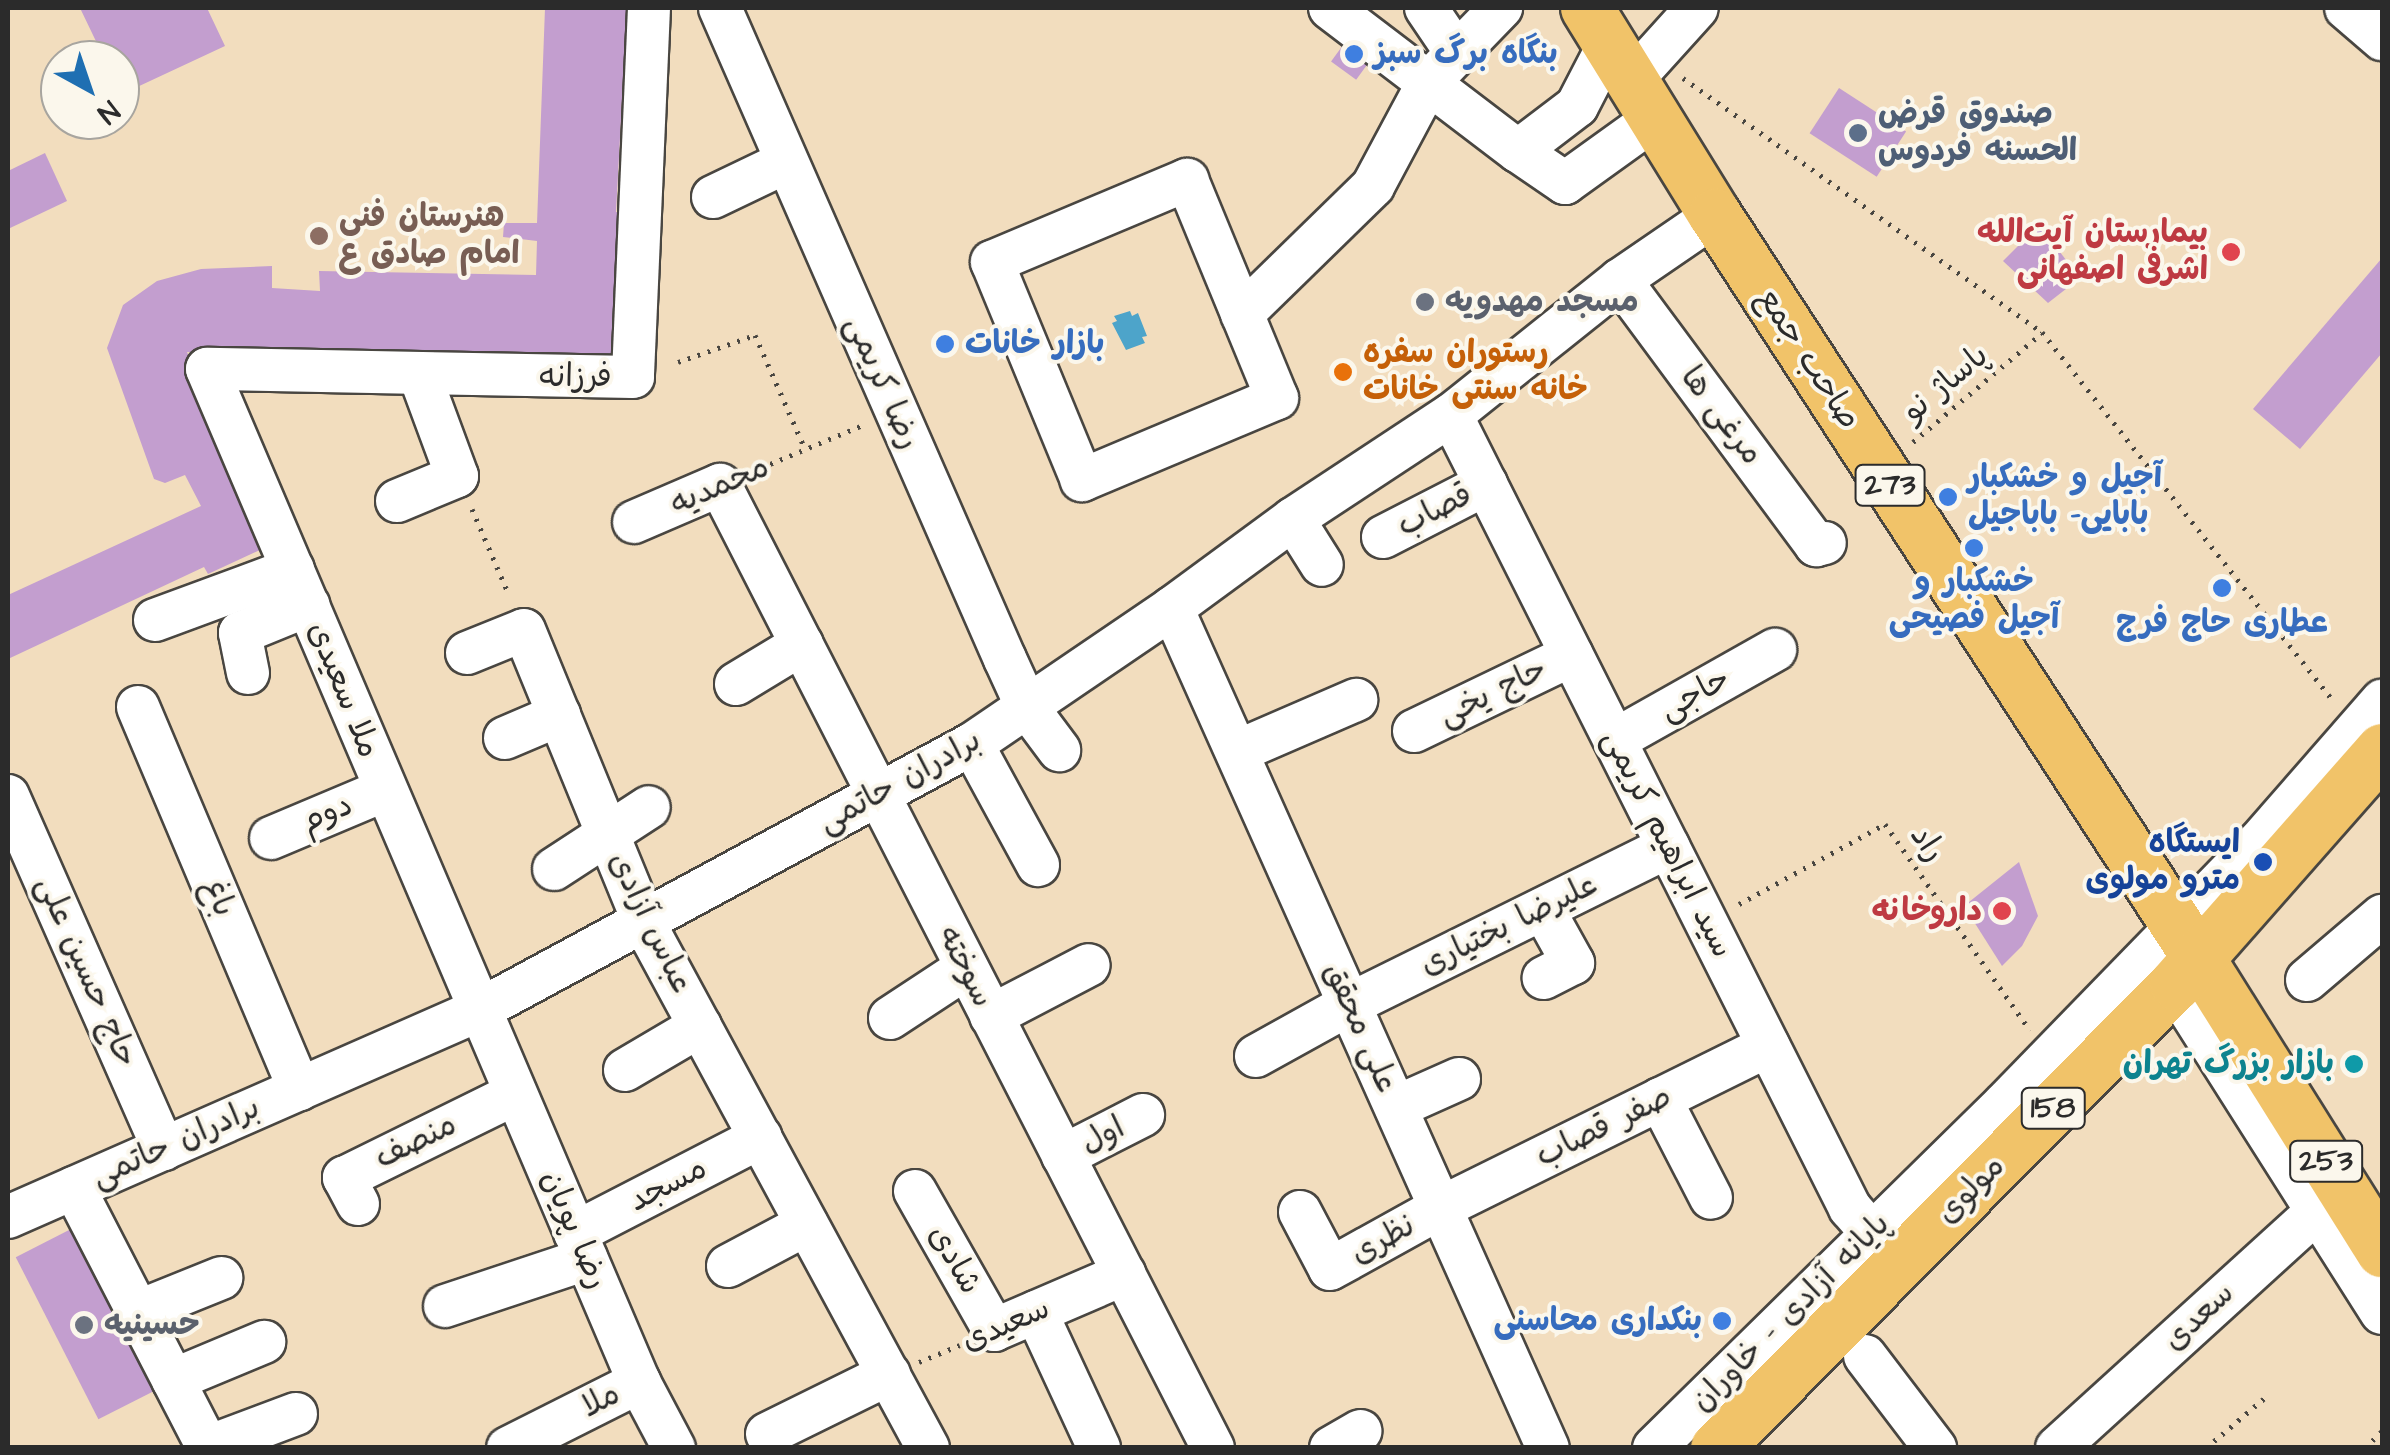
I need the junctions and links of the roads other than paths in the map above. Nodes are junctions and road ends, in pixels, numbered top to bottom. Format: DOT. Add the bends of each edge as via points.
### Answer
graph roads {
  1 [pos="649,8"];
  2 [pos="720,8"];
  3 [pos="1330,8"];
  4 [pos="1426,8"];
  5 [pos="1502,8"];
  6 [pos="1697,8"];
  7 [pos="2346,8"];
  8 [pos="2382,40"];
  9 [pos="1627,62"];
  10 [pos="1442,68"];
  11 [pos="1518,151"];
  12 [pos="786,162"];
  13 [pos="713,197"];
  14 [pos="1715,214"];
  15 [pos="1620,280"];
  16 [pos="1242,314"];
  17 [pos="207,369"];
  18 [pos="420,376"];
  19 [pos="1451,416"];
  20 [pos="1486,484"];
  21 [pos="720,485"];
  22 [pos="397,501"];
  23 [pos="1293,519"];
  24 [pos="634,522"];
  25 [pos="1383,537"];
  26 [pos="1824,543"];
  27 [pos="1322,565"];
  28 [pos="301,587"];
  29 [pos="1172,608"];
  30 [pos="155,620"];
  31 [pos="802,644"];
  32 [pos="1775,650"];
  33 [pos="467,653"];
  34 [pos="1572,655"];
  35 [pos="248,673"];
  36 [pos="736,684"];
  37 [pos="1356,700"];
  38 [pos="138,707"];
  39 [pos="1027,707"];
  40 [pos="559,715"];
  41 [pos="2374,727"];
  42 [pos="1414,731"];
  43 [pos="505,738"];
  44 [pos="1615,740"];
  45 [pos="972,744"];
  46 [pos="1060,750"];
  47 [pos="1238,751"];
  48 [pos="384,791"];
  49 [pos="877,795"];
  50 [pos="8,796"];
  51 [pos="649,806"];
  52 [pos="607,833"];
  53 [pos="271,838"];
  54 [pos="1668,847"];
  55 [pos="1038,865"];
  56 [pos="554,869"];
  57 [pos="1543,909"];
  58 [pos="2382,916"];
  59 [pos="644,923"];
  60 [pos="2176,955"];
  61 [pos="1089,965"];
  62 [pos="966,968"];
  63 [pos="1544,978"];
  64 [pos="2307,980"];
  65 [pos="1350,1004"];
  66 [pos="479,1010"];
  67 [pos="991,1016"];
  68 [pos="890,1018"];
  69 [pos="700,1026"];
  70 [pos="1768,1046"];
  71 [pos="1256,1056"];
  72 [pos="625,1070"];
  73 [pos="1459,1079"];
  74 [pos="299,1089"];
  75 [pos="515,1094"];
  76 [pos="1660,1099"];
  77 [pos="1396,1108"];
  78 [pos="1143,1115"];
  79 [pos="760,1138"];
  80 [pos="164,1148"];
  81 [pos="1063,1156"];
  82 [pos="74,1188"];
  83 [pos="914,1191"];
  84 [pos="1711,1198"];
  85 [pos="2330,1198"];
  86 [pos="358,1204"];
  87 [pos="1440,1208"];
  88 [pos="1300,1212"];
  89 [pos="8,1217"];
  90 [pos="807,1224"];
  91 [pos="580,1246"];
  92 [pos="1885,1248"];
  93 [pos="2382,1251"];
  94 [pos="728,1266"];
  95 [pos="1124,1274"];
  96 [pos="220,1278"];
  97 [pos="445,1306"];
  98 [pos="138,1312"];
  99 [pos="1036,1312"];
  100 [pos="2382,1313"];
  101 [pos="994,1330"];
  102 [pos="264,1342"];
  103 [pos="1865,1356"];
  104 [pos="889,1374"];
  105 [pos="172,1380"];
  106 [pos="639,1382"];
  107 [pos="296,1414"];
  108 [pos="767,1434"];
  109 [pos="208,1447"];
  110 [pos="508,1448"];
  111 [pos="674,1448"];
  112 [pos="928,1448"];
  113 [pos="1099,1448"];
  114 [pos="1212,1448"];
  115 [pos="1548,1448"];
  116 [pos="1654,1448"];
  117 [pos="1717,1448"];
  118 [pos="1934,1448"];
  119 [pos="2057,1448"];
  1 -- 18 [label="street, فرزانه" via="633,377"];
  2 -- 12 [label="street, رضا کریمی"];
  3 -- 10 [label="street"];
  4 -- 10 [label="street"];
  5 -- 10 [label="street"];
  6 -- 9 [label="street"];
  7 -- 8 [label="street"];
  9 -- 11 [label="street"];
  9 -- 11 [label="street" via="1564,184"];
  9 -- 14 [label="main road, صاحب جمع / 273"];
  10 -- 11 [label="street"];
  10 -- 16 [label="street" via="1373,186"];
  12 -- 13 [label="street"];
  12 -- 39 [label="street, رضا کریمی"];
  14 -- 15 [label="street, برادران حاتمی"];
  14 -- 60 [label="main road, صاحب جمع / 273"];
  15 -- 19 [label="street, برادران حاتمی"];
  15 -- 26 [label="street, مرغی ها" via="1816,545"];
  16 -- 16 [label="street" via="1186,180 992,262 1082,480 1277,398"];
  17 -- 18 [label="street, فرزانه"];
  17 -- 28 [label="street, ملا سعیدی"];
  18 -- 22 [label="street" via="458,476"];
  19 -- 20 [label="street, سید ابراهیم کریمی"];
  19 -- 23 [label="street, برادران حاتمی"];
  20 -- 25 [label="street, قصاب"];
  20 -- 34 [label="street, سید ابراهیم کریمی"];
  21 -- 24 [label="street, محمدیه"];
  21 -- 31 [label="street, سوخته"];
  23 -- 27 [label="street"];
  23 -- 29 [label="street, برادران حاتمی"];
  28 -- 30 [label="street"];
  28 -- 35 [label="street" via="240,633"];
  28 -- 48 [label="street, ملا سعیدی"];
  29 -- 39 [label="street, برادران حاتمی"];
  29 -- 47 [label="street, علی محقق"];
  31 -- 36 [label="street"];
  31 -- 49 [label="street, سوخته"];
  32 -- 44 [label="street, حاجی"];
  33 -- 40 [label="street, عباس آزادی" via="524,630"];
  34 -- 42 [label="street, حاج یخی"];
  34 -- 44 [label="street, سید ابراهیم کریمی"];
  37 -- 47 [label="street"];
  38 -- 74 [label="street, باغ"];
  39 -- 45 [label="street, برادران حاتمی"];
  39 -- 46 [label="street, رضا کریمی"];
  40 -- 43 [label="street"];
  40 -- 52 [label="street, عباس آزادی"];
  41 -- 60 [label="main road, مولوی / 158"];
  44 -- 54 [label="street, سید ابراهیم کریمی"];
  45 -- 49 [label="street, برادران حاتمی"];
  45 -- 55 [label="street"];
  47 -- 65 [label="street, علی محقق"];
  48 -- 53 [label="street, دوم"];
  48 -- 66 [label="street, ملا سعیدی"];
  49 -- 59 [label="street, برادران حاتمی"];
  49 -- 62 [label="street, سوخته"];
  50 -- 80 [label="street, حاج حسین علی"];
  51 -- 52 [label="street"];
  52 -- 56 [label="street"];
  52 -- 59 [label="street, عباس آزادی"];
  54 -- 57 [label="street, علیرضا بختیاری"];
  54 -- 70 [label="street, سید ابراهیم کریمی"];
  57 -- 63 [label="street" via="1573,963"];
  57 -- 65 [label="street, علیرضا بختیاری"];
  58 -- 64 [label="street"];
  59 -- 66 [label="street, برادران حاتمی"];
  59 -- 69 [label="street, عباس آزادی"];
  60 -- 85 [label="main road, 253"];
  60 -- 92 [label="main road, مولوی / 158"];
  60 -- 92 [label="street, پایانه آزادی - خاوران" via="2048,1057"];
  61 -- 67 [label="street"];
  62 -- 67 [label="street, سوخته"];
  62 -- 68 [label="street"];
  65 -- 71 [label="street, علیرضا بختیاری"];
  65 -- 77 [label="street, علی محقق"];
  66 -- 74 [label="street, برادران حاتمی"];
  66 -- 75 [label="street, رضا پویان"];
  67 -- 81 [label="street, سوخته"];
  69 -- 72 [label="street"];
  69 -- 79 [label="street, عباس آزادی"];
  70 -- 76 [label="street, صفر قصاب"];
  70 -- 92 [label="street, سید ابراهیم کریمی" via="1850,1208"];
  73 -- 77 [label="street"];
  74 -- 80 [label="street, برادران حاتمی"];
  75 -- 86 [label="street, منصف" via="344,1178"];
  75 -- 91 [label="street, رضا پویان"];
  76 -- 84 [label="street"];
  76 -- 87 [label="street, صفر قصاب"];
  77 -- 87 [label="street, علی محقق"];
  78 -- 81 [label="street, اول"];
  79 -- 90 [label="street, عباس آزادی"];
  79 -- 91 [label="street, مسجد"];
  80 -- 82 [label="street, برادران حاتمی"];
  81 -- 95 [label="street, سوخته"];
  82 -- 89 [label="street, برادران حاتمی"];
  82 -- 98 [label="street"];
  83 -- 101 [label="street, شادی"];
  85 -- 93 [label="main road, 253"];
  85 -- 100 [label="street"];
  85 -- 119 [label="street, سعدی"];
  87 -- 88 [label="street, نظری" via="1330,1270"];
  87 -- 115 [label="street, علی محقق"];
  90 -- 94 [label="street"];
  90 -- 104 [label="street, عباس آزادی"];
  91 -- 97 [label="street, مسجد"];
  91 -- 106 [label="street, رضا پویان"];
  92 -- 116 [label="street, پایانه آزادی - خاوران"];
  92 -- 117 [label="main road, مولوی / 158"];
  95 -- 99 [label="street, سعیدی"];
  95 -- 114 [label="street, سوخته"];
  96 -- 98 [label="street"];
  98 -- 105 [label="street"];
  99 -- 101 [label="street, سعیدی"];
  99 -- 113 [label="street"];
  102 -- 105 [label="street"];
  103 -- 118 [label="street"];
  104 -- 108 [label="street"];
  104 -- 112 [label="street, عباس آزادی"];
  105 -- 109 [label="street"];
  106 -- 110 [label="street, ملا"];
  106 -- 111 [label="street, رضا پویان"];
  107 -- 109 [label="street"];
}
